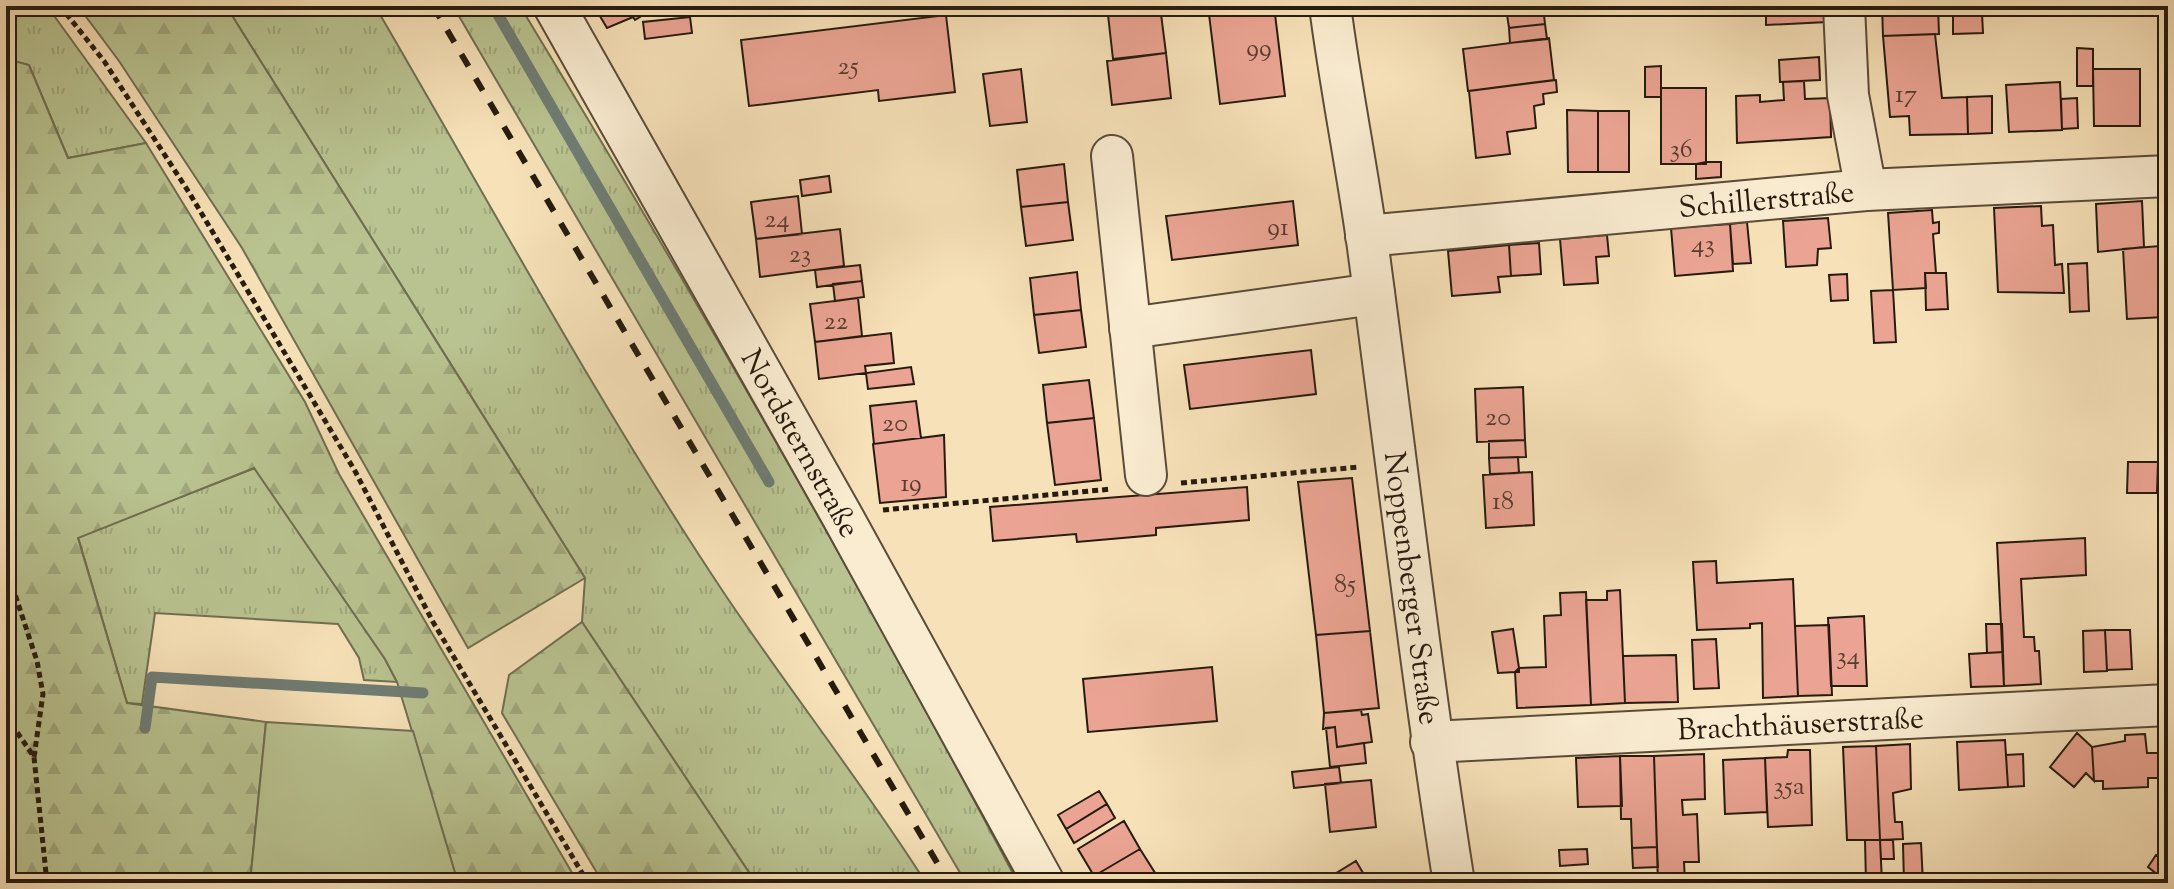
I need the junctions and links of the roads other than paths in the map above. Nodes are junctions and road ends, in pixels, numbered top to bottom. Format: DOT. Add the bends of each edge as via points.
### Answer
graph roads {
  1 [pos="554,6"];
  2 [pos="1330,6"];
  3 [pos="1844,6"];
  4 [pos="1112,156"];
  5 [pos="2168,176"];
  6 [pos="1866,190"];
  7 [pos="1366,236"];
  8 [pos="1374,294"];
  9 [pos="1130,328"];
  10 [pos="1146,475"];
  11 [pos="2168,705"];
  12 [pos="1431,742"];
  13 [pos="1044,883"];
  14 [pos="1454,883"];
  1 -- 13 [label="street, Nordsternstraße"];
  2 -- 7 [label="street, Noppenberger Straße"];
  3 -- 6 [label="street" via="1848,95"];
  4 -- 9 [label="street"];
  5 -- 6 [label="street, Schillerstraße"];
  6 -- 7 [label="street, Schillerstraße"];
  7 -- 8 [label="street, Noppenberger Straße"];
  8 -- 9 [label="street"];
  8 -- 12 [label="street, Noppenberger Straße"];
  9 -- 10 [label="street"];
  11 -- 12 [label="street, Brachthäuserstraße"];
  12 -- 14 [label="street, Noppenberger Straße"];
}
